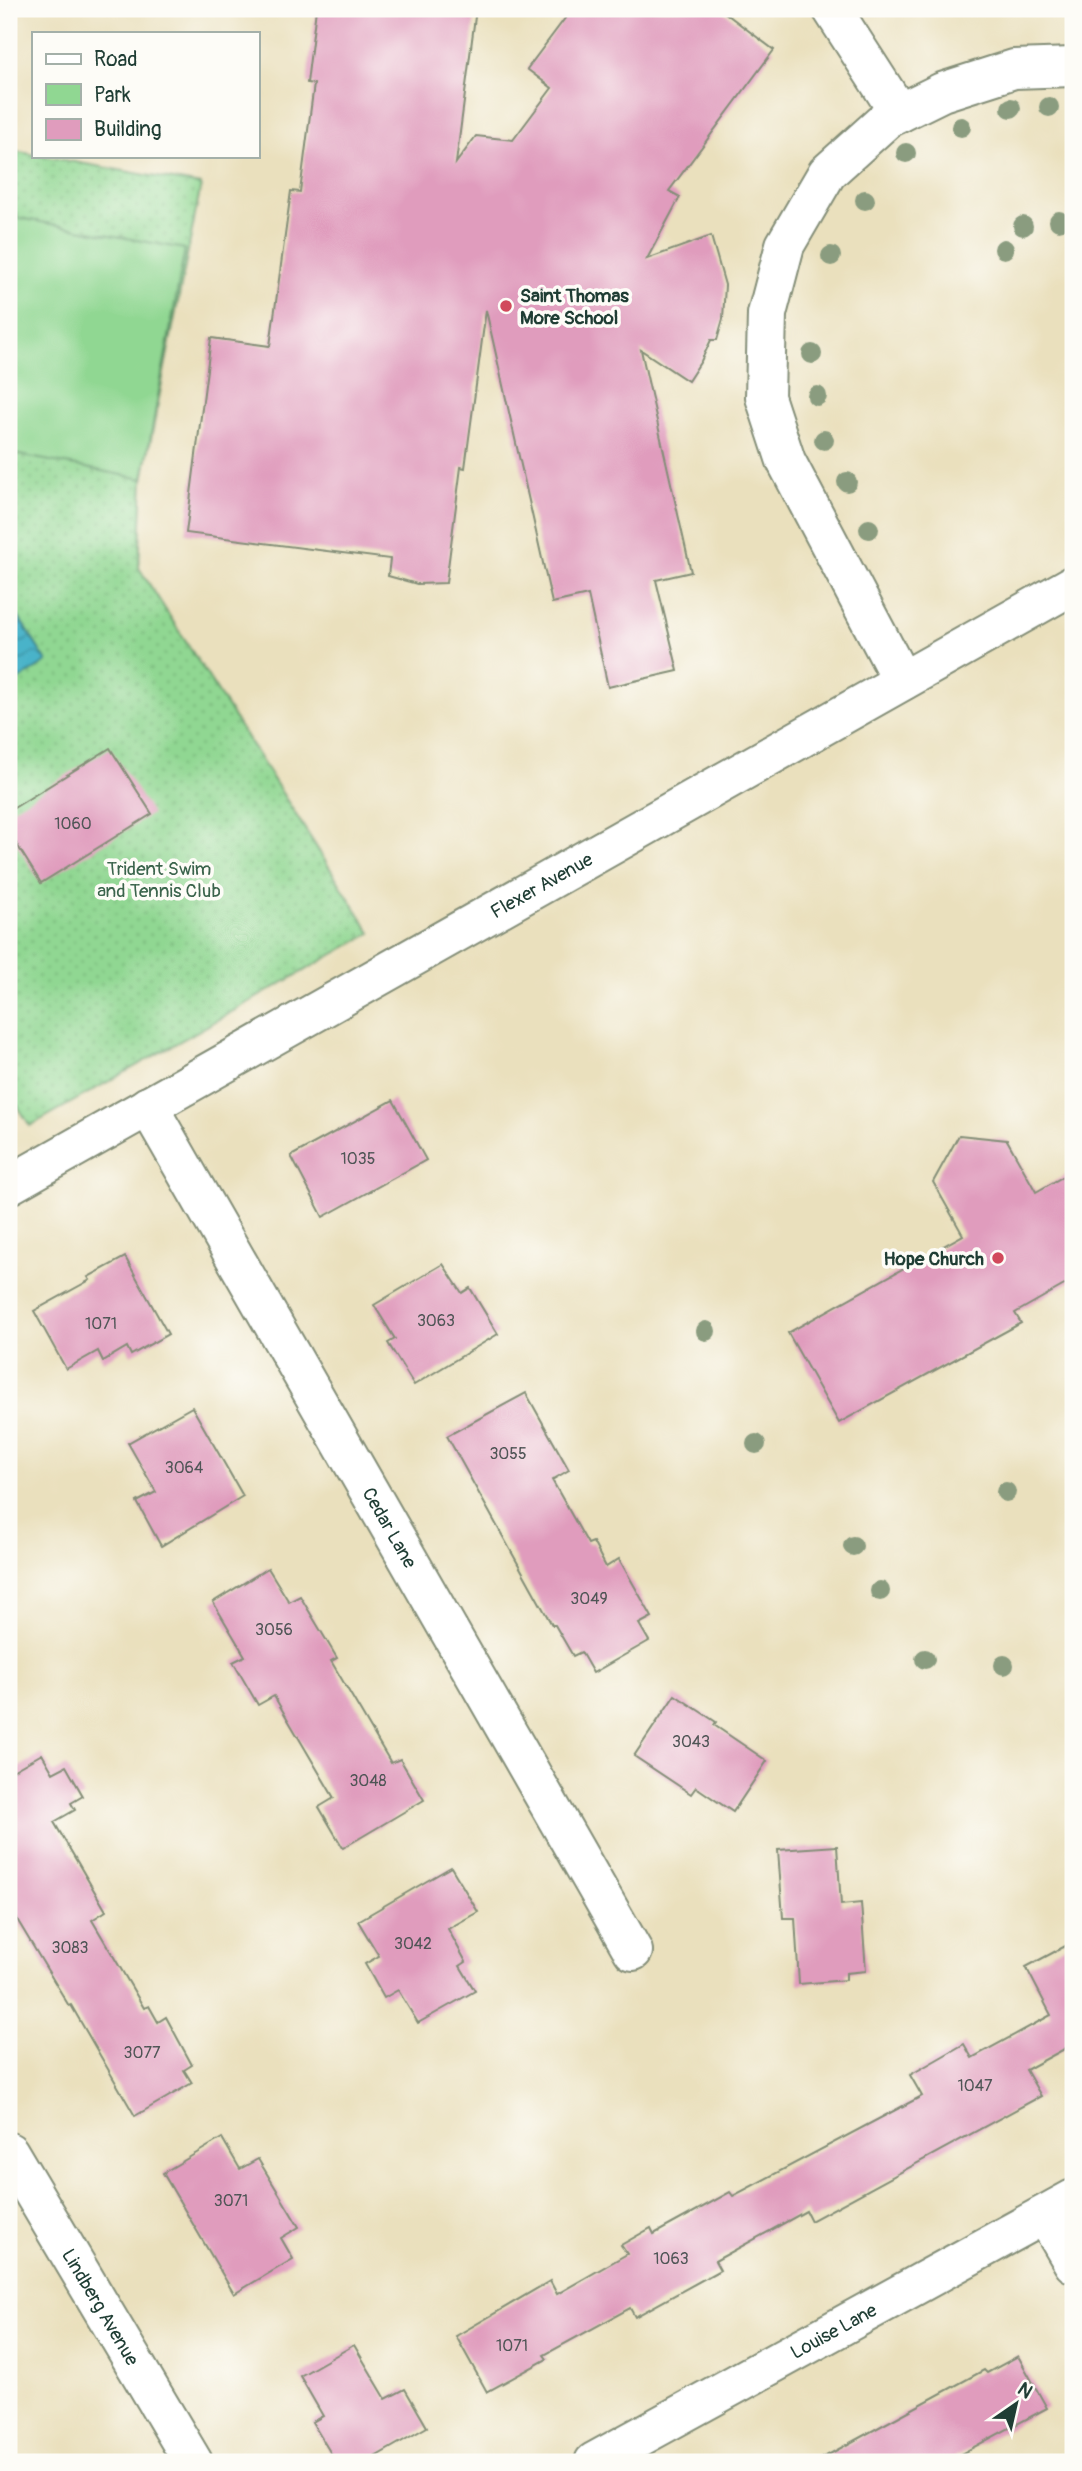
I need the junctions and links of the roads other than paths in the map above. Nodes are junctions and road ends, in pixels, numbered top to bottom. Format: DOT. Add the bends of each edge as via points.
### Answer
graph roads {
  1 [pos="832,9"];
  2 [pos="1073,66"];
  3 [pos="899,114"];
  4 [pos="1073,585"];
  5 [pos="902,681"];
  6 [pos="148,1106"];
  7 [pos="9,1185"];
  8 [pos="633,1951"];
  9 [pos="10,2157"];
  10 [pos="1059,2207"];
  11 [pos="1073,2263"];
  12 [pos="193,2462"];
  13 [pos="594,2462"];
  1 -- 3 [label="street"];
  2 -- 3 [label="street" via="1014,69 942,92"];
  3 -- 5 [label="street" via="887,119 827,173 785,245 767,314 765,397 786,461"];
  4 -- 5 [label="street, Flexer Avenue"];
  5 -- 6 [label="street, Flexer Avenue"];
  6 -- 7 [label="street, Flexer Avenue"];
  6 -- 8 [label="street, Cedar Lane"];
  9 -- 12 [label="street, Lindberg Avenue"];
  10 -- 11 [label="street"];
  10 -- 13 [label="street, Louise Lane"];
}
